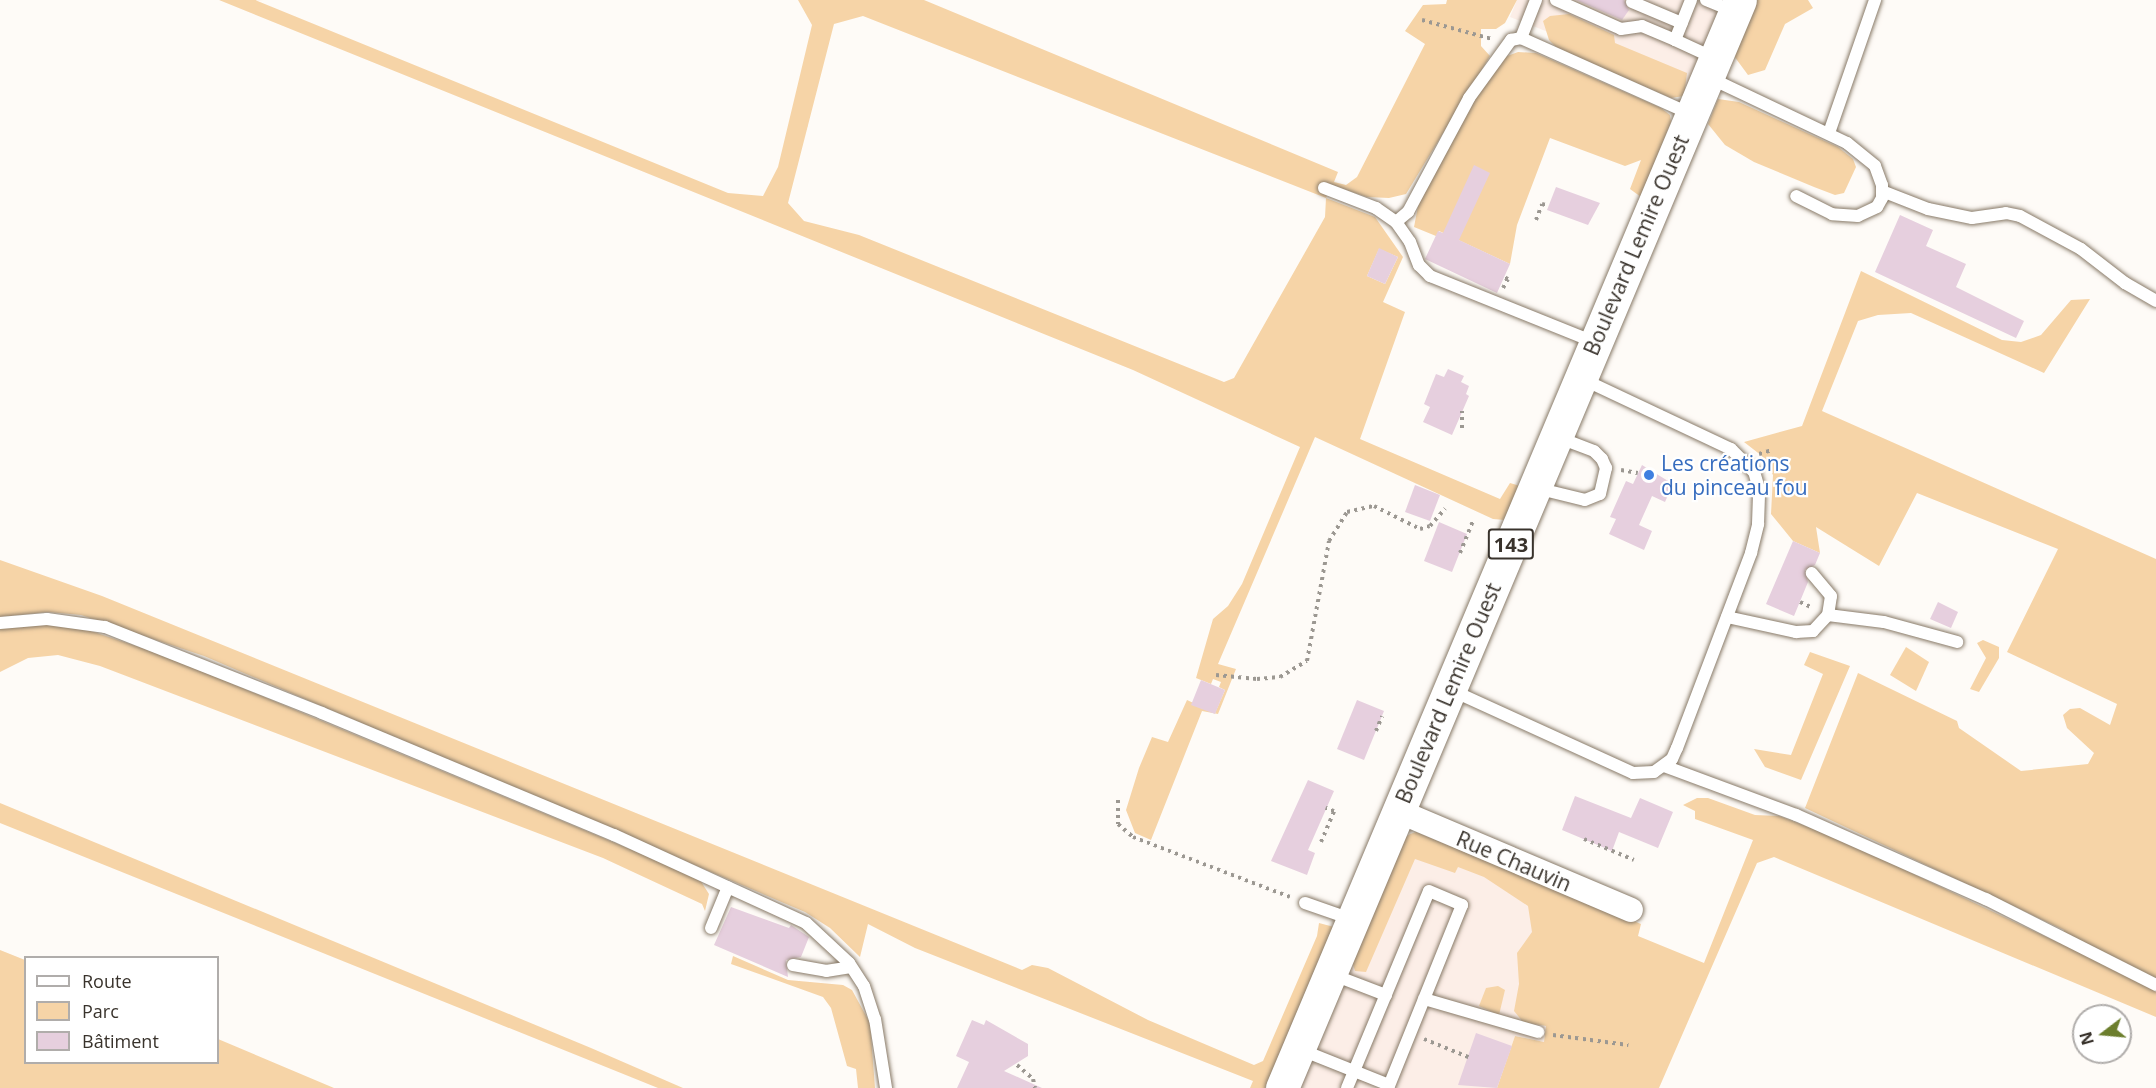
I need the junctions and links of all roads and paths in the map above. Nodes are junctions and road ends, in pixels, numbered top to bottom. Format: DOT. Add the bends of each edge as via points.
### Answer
graph roads {
  1 [pos="1536,0"];
  2 [pos="1556,0"];
  3 [pos="1691,0"];
  4 [pos="1875,0"];
  5 [pos="1632,2"];
  6 [pos="1727,4"];
  7 [pos="1422,20"];
  8 [pos="1682,23"];
  9 [pos="1521,38"];
  10 [pos="1675,40"];
  11 [pos="1507,45"];
  12 [pos="1711,68"];
  13 [pos="1692,114"];
  14 [pos="1829,133"];
  15 [pos="1324,188"];
  16 [pos="1882,191"];
  17 [pos="1796,196"];
  18 [pos="1549,206"];
  19 [pos="1536,220"];
  20 [pos="1396,222"];
  21 [pos="2156,301"];
  22 [pos="1596,343"];
  23 [pos="1580,379"];
  24 [pos="1462,411"];
  25 [pos="1462,428"];
  26 [pos="1556,437"];
  27 [pos="1535,487"];
  28 [pos="1445,509"];
  29 [pos="1473,521"];
  30 [pos="1460,553"];
  31 [pos="1812,573"];
  32 [pos="1828,615"];
  33 [pos="1727,617"];
  34 [pos="0,623"];
  35 [pos="1957,642"];
  36 [pos="1218,681"];
  37 [pos="1450,689"];
  38 [pos="1382,716"];
  39 [pos="1376,731"];
  40 [pos="1664,766"];
  41 [pos="1118,800"];
  42 [pos="1326,808"];
  43 [pos="1398,812"];
  44 [pos="1584,839"];
  45 [pos="1322,842"];
  46 [pos="1634,860"];
  47 [pos="728,886"];
  48 [pos="1305,903"];
  49 [pos="1631,910"];
  50 [pos="1353,919"];
  51 [pos="711,928"];
  52 [pos="793,965"];
  53 [pos="851,967"];
  54 [pos="1330,973"];
  55 [pos="2156,985"];
  56 [pos="1386,995"];
  57 [pos="1424,999"];
  58 [pos="1538,1032"];
  59 [pos="1410,1034"];
  60 [pos="1628,1045"];
  61 [pos="1298,1049"];
  62 [pos="1468,1057"];
  63 [pos="1017,1065"];
  64 [pos="1354,1070"];
  65 [pos="1389,1087"];
  66 [pos="886,1088"];
  67 [pos="1035,1088"];
  68 [pos="1282,1088"];
  69 [pos="1347,1088"];
  1 -- 9 [label="lane"];
  2 -- 10 [label="lane" via="1621,29 1642,26"];
  3 -- 8 [label="lane"];
  4 -- 14 [label="lane"];
  5 -- 8 [label="lane"];
  6 -- 12 [label="main road, Boulevard Lemire Ouest / 143"];
  7 -- 11 [label="path"];
  8 -- 10 [label="lane"];
  9 -- 11 [label="lane"];
  9 -- 13 [label="lane"];
  10 -- 12 [label="lane"];
  11 -- 20 [label="lane" via="1469,98 1408,212"];
  12 -- 13 [label="main road, Boulevard Lemire Ouest / 143"];
  12 -- 14 [label="lane"];
  13 -- 22 [label="main road, Boulevard Lemire Ouest / 143"];
  14 -- 16 [label="lane" via="1875,166"];
  15 -- 20 [label="lane" via="1376,208"];
  16 -- 17 [label="lane" via="1877,207 1858,216 1832,214"];
  16 -- 21 [label="lane" via="1928,209 1972,218 2006,213 2020,216 2081,249"];
  18 -- 19 [label="path" via="1542,204"];
  20 -- 22 [label="lane" via="1419,265 1430,276"];
  22 -- 23 [label="main road, Boulevard Lemire Ouest / 143"];
  23 -- 26 [label="main road, Boulevard Lemire Ouest / 143"];
  23 -- 33 [label="lane" via="1706,436 1744,459 1754,472 1761,503 1758,524"];
  24 -- 25 [label="path"];
  26 -- 27 [label="main road, Boulevard Lemire Ouest / 143"];
  26 -- 27 [label="lane" via="1594,451 1602,459 1606,468 1600,494 1586,500"];
  27 -- 37 [label="main road, Boulevard Lemire Ouest / 143"];
  28 -- 36 [label="path" via="1430,526 1420,529 1374,506 1347,512 1329,541 1307,661 1280,676 1257,679 1218,675"];
  29 -- 30 [label="path"];
  31 -- 32 [label="lane" via="1831,596"];
  32 -- 33 [label="lane" via="1813,631 1796,632"];
  32 -- 35 [label="lane" via="1884,622"];
  33 -- 40 [label="lane" via="1677,748"];
  34 -- 47 [label="lane" via="46,619 105,627 322,713"];
  37 -- 40 [label="lane" via="1633,773 1654,772"];
  37 -- 43 [label="main road, Boulevard Lemire Ouest / 143"];
  38 -- 39 [label="path"];
  40 -- 55 [label="lane" via="1796,815 1986,898"];
  41 -- 48 [label="path" via="1118,824 1133,837"];
  42 -- 45 [label="path" via="1334,811"];
  43 -- 49 [label="street, Rue Chauvin"];
  43 -- 50 [label="main road, Boulevard Lemire Ouest / 143"];
  44 -- 46 [label="path"];
  47 -- 51 [label="lane"];
  47 -- 53 [label="lane" via="806,923"];
  48 -- 50 [label="lane"];
  50 -- 54 [label="main road, Boulevard Lemire Ouest / 143"];
  52 -- 53 [label="lane" via="826,971"];
  53 -- 66 [label="lane" via="871,1004"];
  54 -- 56 [label="lane"];
  54 -- 61 [label="main road, Boulevard Lemire Ouest / 143"];
  56 -- 57 [label="lane" via="1429,891 1462,905"];
  56 -- 64 [label="lane"];
  57 -- 58 [label="lane"];
  57 -- 59 [label="lane"];
  58 -- 60 [label="path"];
  59 -- 62 [label="path"];
  59 -- 65 [label="lane"];
  61 -- 64 [label="lane"];
  61 -- 68 [label="main road, Boulevard Lemire Ouest / 143"];
  63 -- 67 [label="path" via="1033,1079"];
  64 -- 65 [label="lane"];
  64 -- 69 [label="lane"];
}
